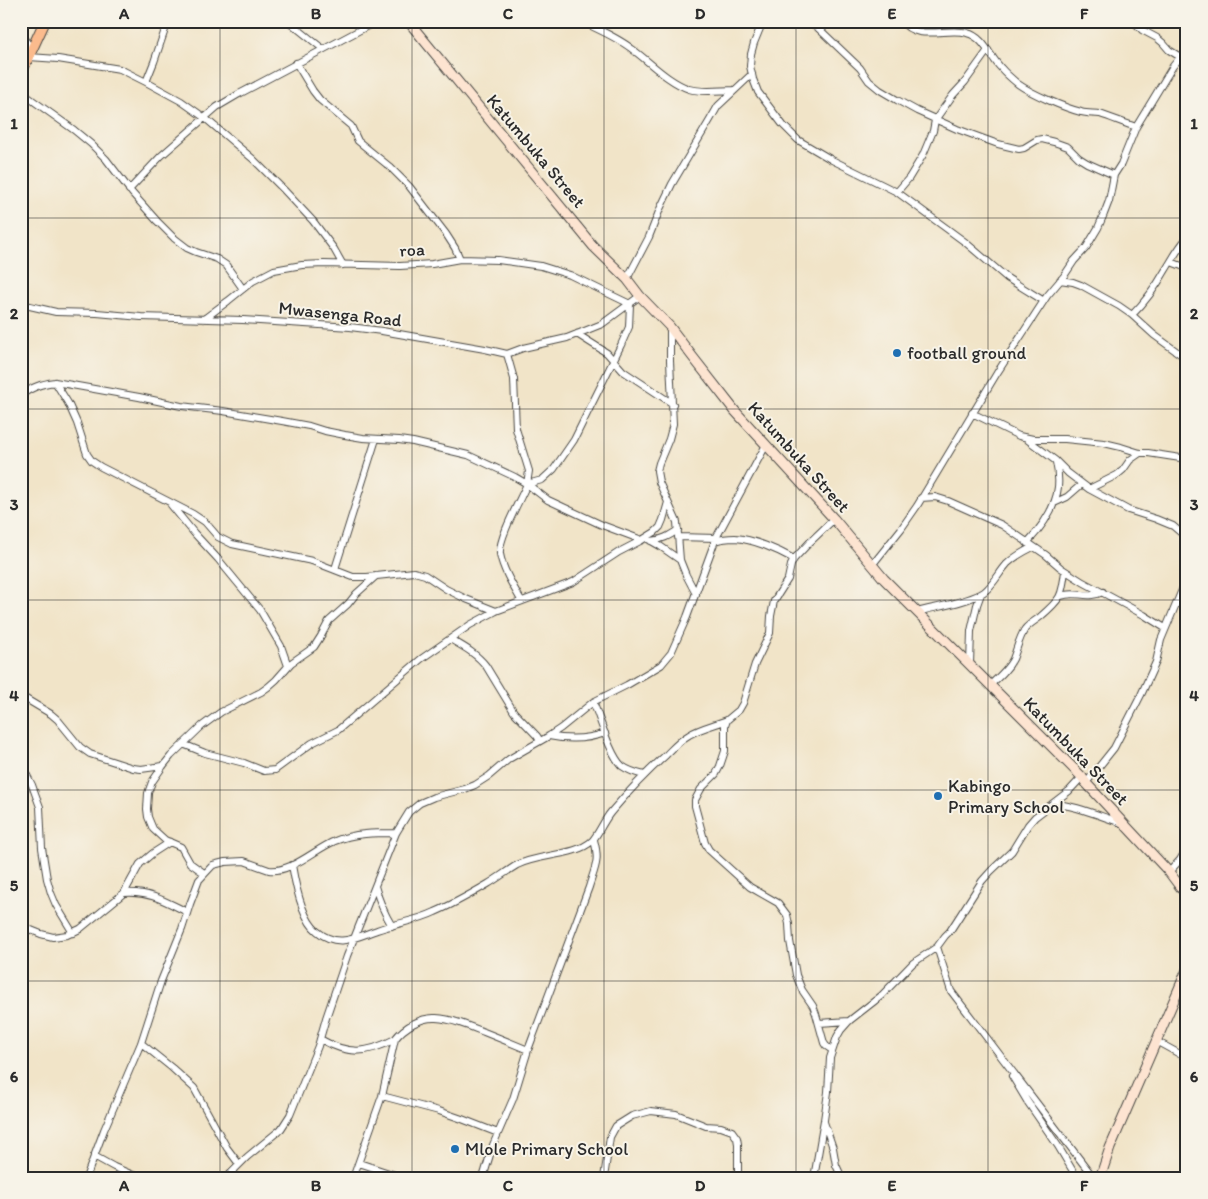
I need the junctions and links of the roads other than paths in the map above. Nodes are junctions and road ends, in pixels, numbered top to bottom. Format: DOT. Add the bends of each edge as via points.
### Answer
graph roads {
  1 [pos="45,21"];
  2 [pos="168,21"];
  3 [pos="288,21"];
  4 [pos="377,21"];
  5 [pos="408,21"];
  6 [pos="581,21"];
  7 [pos="763,21"];
  8 [pos="809,21"];
  9 [pos="902,21"];
  10 [pos="1133,21"];
  11 [pos="21,35"];
  12 [pos="323,49"];
  13 [pos="988,50"];
  14 [pos="1187,50"];
  15 [pos="31,53"];
  16 [pos="1184,59"];
  17 [pos="296,63"];
  18 [pos="21,73"];
  19 [pos="752,74"];
  20 [pos="146,82"];
  21 [pos="735,90"];
  22 [pos="21,92"];
  23 [pos="205,118"];
  24 [pos="935,120"];
  25 [pos="1136,127"];
  26 [pos="1114,174"];
  27 [pos="130,190"];
  28 [pos="897,192"];
  29 [pos="1187,238"];
  30 [pos="460,259"];
  31 [pos="1171,262"];
  32 [pos="343,265"];
  33 [pos="1186,266"];
  34 [pos="627,279"];
  35 [pos="1060,280"];
  36 [pos="244,289"];
  37 [pos="640,296"];
  38 [pos="1044,301"];
  39 [pos="21,304"];
  40 [pos="630,304"];
  41 [pos="1132,315"];
  42 [pos="204,319"];
  43 [pos="670,327"];
  44 [pos="577,334"];
  45 [pos="507,354"];
  46 [pos="1187,359"];
  47 [pos="614,361"];
  48 [pos="55,382"];
  49 [pos="21,395"];
  50 [pos="672,404"];
  51 [pos="972,413"];
  52 [pos="1025,437"];
  53 [pos="376,439"];
  54 [pos="766,445"];
  55 [pos="1140,453"];
  56 [pos="1187,459"];
  57 [pos="1056,461"];
  58 [pos="527,484"];
  59 [pos="1082,484"];
  60 [pos="1089,489"];
  61 [pos="921,498"];
  62 [pos="668,502"];
  63 [pos="169,503"];
  64 [pos="1054,503"];
  65 [pos="834,519"];
  66 [pos="678,533"];
  67 [pos="1187,538"];
  68 [pos="716,539"];
  69 [pos="646,540"];
  70 [pos="1030,545"];
  71 [pos="794,559"];
  72 [pos="680,560"];
  73 [pos="873,564"];
  74 [pos="335,569"];
  75 [pos="1065,571"];
  76 [pos="377,575"];
  77 [pos="1187,578"];
  78 [pos="1103,592"];
  79 [pos="696,594"];
  80 [pos="981,594"];
  81 [pos="1061,596"];
  82 [pos="521,600"];
  83 [pos="496,610"];
  84 [pos="916,612"];
  85 [pos="1166,628"];
  86 [pos="450,639"];
  87 [pos="970,665"];
  88 [pos="288,666"];
  89 [pos="990,685"];
  90 [pos="21,696"];
  91 [pos="593,702"];
  92 [pos="728,720"];
  93 [pos="605,733"];
  94 [pos="549,736"];
  95 [pos="540,741"];
  96 [pos="182,744"];
  97 [pos="21,764"];
  98 [pos="163,766"];
  99 [pos="644,776"];
  100 [pos="1084,780"];
  101 [pos="1052,804"];
  102 [pos="1123,824"];
  103 [pos="396,833"];
  104 [pos="594,840"];
  105 [pos="170,842"];
  106 [pos="1187,848"];
  107 [pos="292,865"];
  108 [pos="1169,872"];
  109 [pos="204,873"];
  110 [pos="375,885"];
  111 [pos="124,893"];
  112 [pos="1187,896"];
  113 [pos="187,912"];
  114 [pos="21,926"];
  115 [pos="392,926"];
  116 [pos="73,933"];
  117 [pos="354,939"];
  118 [pos="937,947"];
  119 [pos="1187,970"];
  120 [pos="849,1021"];
  121 [pos="819,1023"];
  122 [pos="320,1039"];
  123 [pos="395,1039"];
  124 [pos="1156,1040"];
  125 [pos="141,1043"];
  126 [pos="528,1050"];
  127 [pos="832,1050"];
  128 [pos="1187,1058"];
  129 [pos="382,1096"];
  130 [pos="824,1120"];
  131 [pos="498,1133"];
  132 [pos="94,1156"];
  133 [pos="359,1163"];
  134 [pos="239,1164"];
  135 [pos="86,1178"];
  136 [pos="140,1178"];
  137 [pos="226,1178"];
  138 [pos="353,1178"];
  139 [pos="404,1178"];
  140 [pos="483,1178"];
  141 [pos="604,1178"];
  142 [pos="738,1178"];
  143 [pos="814,1178"];
  144 [pos="842,1178"];
  145 [pos="1077,1178"];
  146 [pos="1094,1178"];
  147 [pos="1100,1178"];
  1 -- 15 [label="main road"];
  2 -- 20 [label="street"];
  3 -- 12 [label="street"];
  4 -- 12 [label="street"];
  5 -- 34 [label="main road, Katumbuka Street" via="593,246"];
  6 -- 21 [label="street" via="632,48 672,80 691,90"];
  7 -- 19 [label="street" via="751,54"];
  8 -- 24 [label="street" via="860,68 868,81"];
  9 -- 13 [label="street" via="921,32 968,33"];
  10 -- 16 [label="street"];
  11 -- 15 [label="street"];
  12 -- 17 [label="street"];
  13 -- 24 [label="street"];
  13 -- 25 [label="street" via="1001,69 1020,85 1050,101"];
  14 -- 16 [label="street"];
  15 -- 18 [label="main road"];
  15 -- 20 [label="street" via="120,69"];
  16 -- 25 [label="street" via="1172,66"];
  17 -- 23 [label="street" via="217,107"];
  17 -- 30 [label="street" via="320,100 351,126 358,141 409,186 446,234"];
  19 -- 21 [label="street"];
  19 -- 28 [label="street" via="758,92 798,140"];
  20 -- 23 [label="street"];
  21 -- 34 [label="street" via="718,106 672,184"];
  22 -- 27 [label="street" via="91,144"];
  23 -- 27 [label="street" via="161,156"];
  23 -- 32 [label="street" via="253,159 313,221"];
  24 -- 26 [label="street" via="1011,148 1024,148 1042,139 1054,142 1068,147 1086,164"];
  24 -- 28 [label="street" via="920,161"];
  25 -- 26 [label="street"];
  26 -- 35 [label="street" via="1109,201 1098,228"];
  27 -- 36 [label="street" via="174,238 187,248 226,265"];
  28 -- 38 [label="street" via="1007,278"];
  29 -- 31 [label="street"];
  30 -- 32 [label="street, roa" via="400,266"];
  30 -- 40 [label="street, roa" via="541,266 570,275"];
  31 -- 33 [label="street"];
  31 -- 41 [label="street"];
  32 -- 36 [label="street, roa" via="302,265 274,270"];
  34 -- 37 [label="main road, Katumbuka Street"];
  35 -- 38 [label="street"];
  35 -- 41 [label="street" via="1081,285"];
  36 -- 42 [label="street, roa"];
  37 -- 40 [label="street"];
  37 -- 43 [label="main road, Katumbuka Street"];
  38 -- 51 [label="street"];
  39 -- 42 [label="street, Mwasenga Road" via="56,312"];
  40 -- 44 [label="street" via="602,324"];
  40 -- 47 [label="street" via="629,327"];
  41 -- 46 [label="street"];
  42 -- 45 [label="street, Mwasenga Road" via="350,327"];
  43 -- 50 [label="street"];
  43 -- 54 [label="main road, Katumbuka Street" via="735,411"];
  44 -- 45 [label="street"];
  44 -- 47 [label="street"];
  45 -- 58 [label="street" via="514,379 516,429 529,471"];
  47 -- 50 [label="street"];
  47 -- 58 [label="street" via="574,440 554,470 542,480"];
  48 -- 49 [label="street" via="42,384"];
  48 -- 53 [label="street"];
  48 -- 63 [label="street" via="68,403 92,460"];
  50 -- 62 [label="street" via="674,424 657,471"];
  51 -- 52 [label="street"];
  51 -- 61 [label="street"];
  52 -- 55 [label="street" via="1104,443"];
  52 -- 57 [label="street"];
  53 -- 58 [label="street" via="413,442 468,455"];
  53 -- 74 [label="street"];
  54 -- 65 [label="main road, Katumbuka Street"];
  54 -- 68 [label="street"];
  55 -- 56 [label="street"];
  55 -- 60 [label="street" via="1117,475"];
  57 -- 59 [label="street"];
  57 -- 64 [label="street" via="1058,486"];
  58 -- 69 [label="street" via="548,500 602,525"];
  58 -- 82 [label="street" via="502,540 500,552"];
  59 -- 60 [label="street"];
  59 -- 64 [label="street"];
  60 -- 67 [label="street" via="1128,510 1173,526"];
  61 -- 70 [label="street" via="934,497 966,508 1002,525"];
  61 -- 73 [label="street"];
  62 -- 66 [label="street"];
  62 -- 69 [label="street" via="660,526"];
  63 -- 74 [label="street" via="193,514 232,544"];
  63 -- 88 [label="street" via="260,610 281,646"];
  64 -- 70 [label="street"];
  65 -- 71 [label="street"];
  65 -- 73 [label="main road, Katumbuka Street"];
  66 -- 68 [label="street"];
  66 -- 69 [label="street" via="658,540"];
  66 -- 72 [label="street"];
  68 -- 71 [label="street" via="744,539"];
  68 -- 79 [label="street"];
  69 -- 72 [label="street"];
  69 -- 82 [label="street" via="619,552 573,582"];
  70 -- 75 [label="street"];
  70 -- 80 [label="street"];
  71 -- 92 [label="street" via="774,602 770,632 755,664 743,703"];
  72 -- 79 [label="street"];
  73 -- 84 [label="main road, Katumbuka Street"];
  74 -- 76 [label="street" via="353,577"];
  75 -- 78 [label="street"];
  75 -- 81 [label="street"];
  76 -- 83 [label="street" via="414,572 426,575 466,599"];
  76 -- 88 [label="street" via="329,621 314,647"];
  77 -- 85 [label="street"];
  78 -- 81 [label="street" via="1096,596 1072,593"];
  78 -- 85 [label="street"];
  79 -- 91 [label="street" via="666,660"];
  80 -- 84 [label="street"];
  80 -- 87 [label="street" via="971,631"];
  81 -- 89 [label="street" via="1026,628 1012,661"];
  82 -- 83 [label="street"];
  83 -- 86 [label="street"];
  84 -- 87 [label="main road, Katumbuka Street"];
  85 -- 100 [label="street" via="1156,662 1114,748"];
  86 -- 95 [label="street" via="482,660 514,712"];
  86 -- 96 [label="street" via="422,658 342,727 312,743 274,770 264,771"];
  87 -- 89 [label="main road, Katumbuka Street"];
  88 -- 96 [label="street" via="268,687 208,720"];
  89 -- 100 [label="main road, Katumbuka Street"];
  90 -- 98 [label="street" via="51,714 90,754 133,768"];
  91 -- 93 [label="street"];
  91 -- 94 [label="street"];
  92 -- 99 [label="street" via="684,738"];
  92 -- 121 [label="street" via="720,766 695,800 705,843 750,887 778,903 787,915 796,975"];
  93 -- 94 [label="street" via="582,739"];
  93 -- 99 [label="street" via="621,764"];
  94 -- 95 [label="street"];
  95 -- 103 [label="street" via="474,785 420,803 409,812"];
  96 -- 98 [label="street"];
  97 -- 116 [label="street" via="40,806 43,853 51,893"];
  98 -- 105 [label="street" via="148,792 147,809 153,829"];
  99 -- 104 [label="street" via="608,816"];
  100 -- 101 [label="street"];
  100 -- 102 [label="main road, Katumbuka Street"];
  101 -- 102 [label="street" via="1072,806"];
  101 -- 118 [label="street" via="1031,821 1012,851 986,876"];
  102 -- 108 [label="main road, Katumbuka Street"];
  103 -- 107 [label="street" via="364,834 336,840"];
  103 -- 110 [label="street"];
  104 -- 115 [label="street" via="579,848 523,862 466,897 433,913"];
  104 -- 126 [label="street" via="596,866"];
  105 -- 109 [label="street" via="181,847 190,863"];
  105 -- 111 [label="street" via="140,864"];
  106 -- 108 [label="street"];
  107 -- 109 [label="street" via="272,870 234,861 217,863"];
  107 -- 117 [label="street" via="302,907 313,928 328,938"];
  108 -- 112 [label="main road, Katumbuka Street"];
  109 -- 113 [label="street"];
  110 -- 115 [label="street" via="381,906"];
  110 -- 117 [label="street"];
  111 -- 113 [label="street" via="148,894"];
  111 -- 116 [label="street"];
  113 -- 125 [label="street"];
  114 -- 116 [label="street" via="47,936"];
  115 -- 117 [label="street"];
  117 -- 122 [label="street"];
  118 -- 120 [label="street" via="912,963 881,996"];
  118 -- 145 [label="street" via="950,990 1010,1071"];
  118 -- 146 [label="street" via="951,991"];
  119 -- 124 [label="main road"];
  120 -- 121 [label="street"];
  120 -- 127 [label="street"];
  121 -- 127 [label="street" via="824,1044"];
  122 -- 123 [label="street" via="342,1049 365,1050"];
  122 -- 134 [label="street" via="284,1126"];
  123 -- 126 [label="street" via="419,1021 435,1018 464,1024"];
  123 -- 129 [label="street"];
  124 -- 128 [label="street"];
  124 -- 147 [label="main road"];
  125 -- 132 [label="street"];
  125 -- 134 [label="street" via="194,1088"];
  126 -- 131 [label="street" via="513,1099"];
  127 -- 130 [label="street"];
  129 -- 131 [label="street" via="447,1114"];
  129 -- 133 [label="street"];
  130 -- 143 [label="street"];
  130 -- 144 [label="street"];
  131 -- 140 [label="street"];
  132 -- 135 [label="street"];
  132 -- 136 [label="street"];
  133 -- 138 [label="street"];
  133 -- 139 [label="street"];
  134 -- 137 [label="street"];
  141 -- 142 [label="street" via="610,1137 616,1126 632,1116 651,1111 676,1114 706,1126 732,1131 738,1144"];
}
